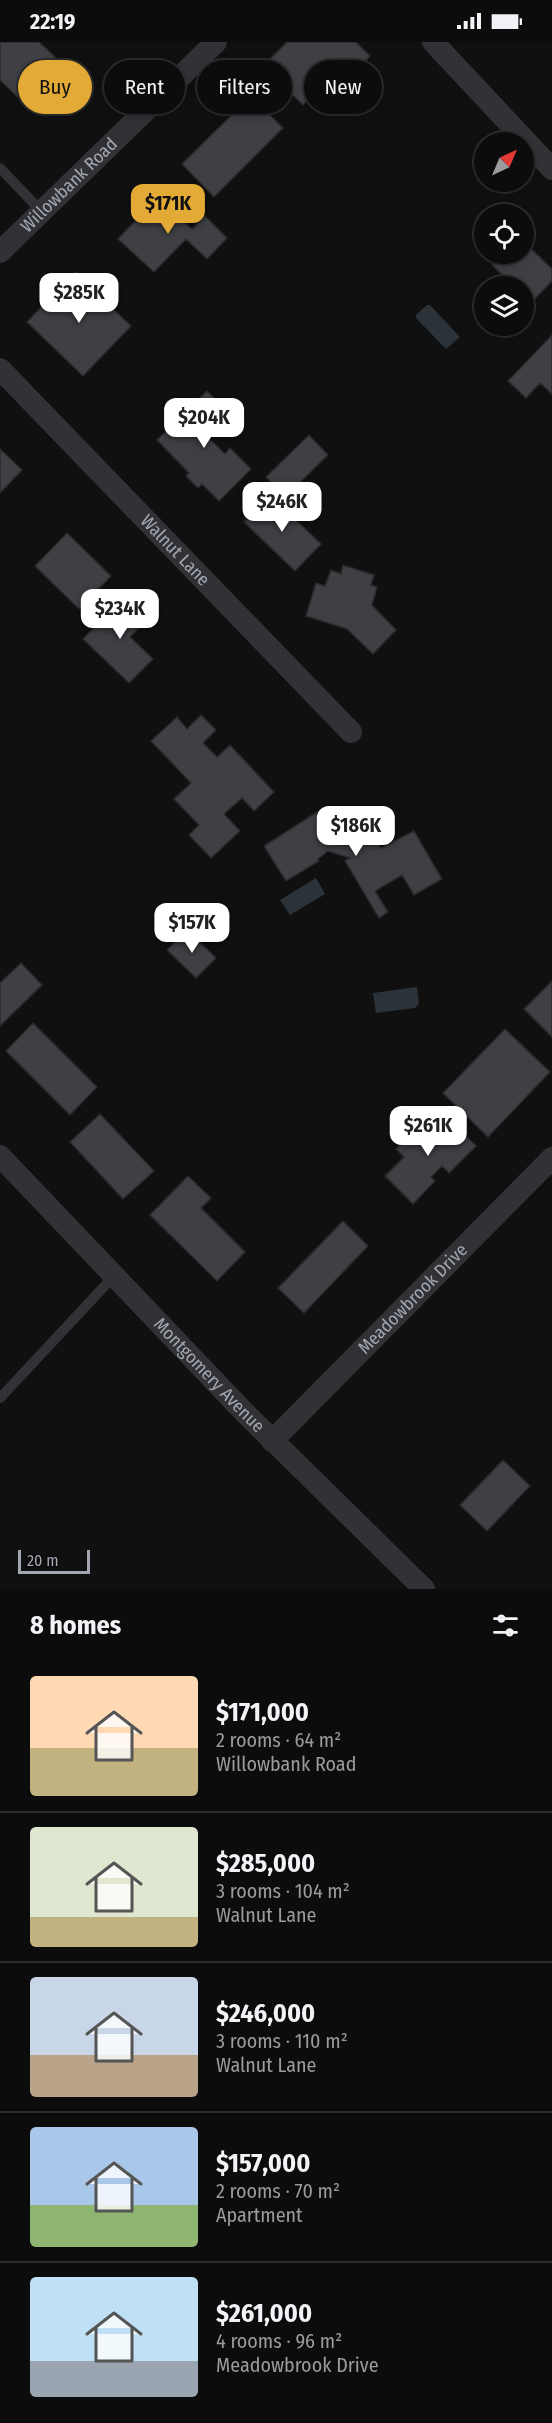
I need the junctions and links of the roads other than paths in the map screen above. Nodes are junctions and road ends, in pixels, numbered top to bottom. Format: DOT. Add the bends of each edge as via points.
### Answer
graph roads {
  1 [pos="216,42"];
  2 [pos="433,42"];
  3 [pos="0,168"];
  4 [pos="552,169"];
  5 [pos="42,212"];
  6 [pos="0,252"];
  7 [pos="0,369"];
  8 [pos="351,732"];
  9 [pos="0,1156"];
  10 [pos="552,1158"];
  11 [pos="114,1276"];
  12 [pos="0,1398"];
  13 [pos="272,1441"];
  14 [pos="424,1589"];
  1 -- 5 [label="street, Willowbank Road"];
  2 -- 4 [label="street"];
  3 -- 5 [label="lane"];
  5 -- 6 [label="street, Willowbank Road"];
  7 -- 8 [label="street, Walnut Lane"];
  9 -- 11 [label="street, Montgomery Avenue"];
  10 -- 13 [label="street, Meadowbrook Drive"];
  11 -- 12 [label="lane"];
  11 -- 13 [label="street, Montgomery Avenue"];
  13 -- 14 [label="street, Montgomery Avenue"];
}
